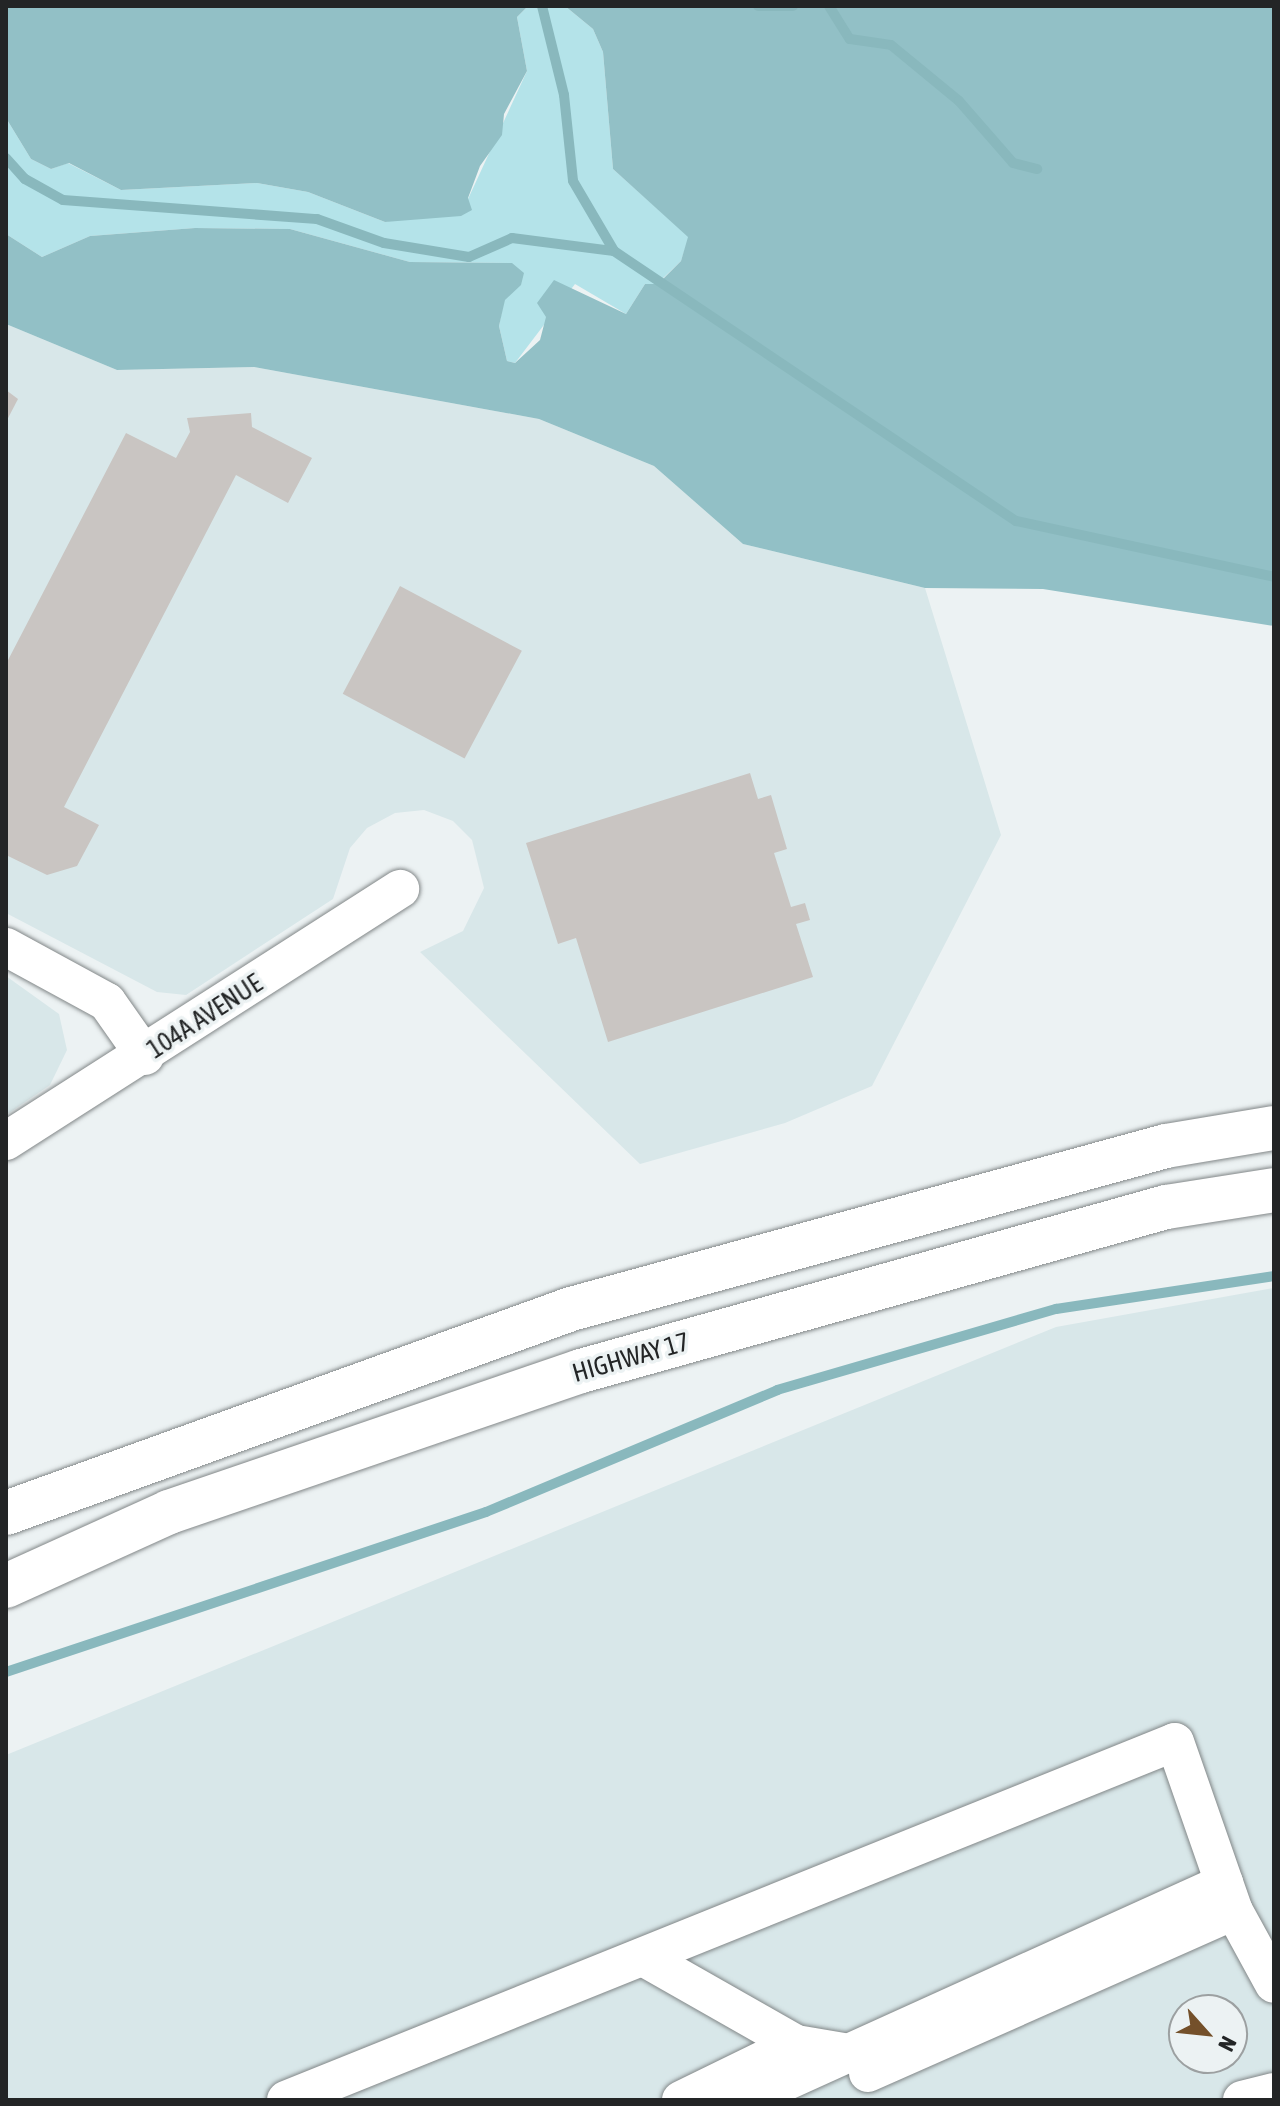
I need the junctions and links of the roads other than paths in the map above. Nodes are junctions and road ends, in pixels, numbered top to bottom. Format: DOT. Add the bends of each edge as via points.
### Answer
graph roads {
  1 [pos="400,889"];
  2 [pos="6,947"];
  3 [pos="145,1056"];
  4 [pos="1274,1128"];
  5 [pos="6,1141"];
  6 [pos="1274,1190"];
  7 [pos="6,1513"];
  8 [pos="6,1586"];
  9 [pos="1229,1897"];
  10 [pos="643,1957"];
  11 [pos="1274,1984"];
  12 [pos="796,2044"];
  13 [pos="849,2053"];
  14 [pos="1274,2092"];
  15 [pos="286,2100"];
  16 [pos="681,2100"];
  17 [pos="745,2100"];
  18 [pos="807,2100"];
  19 [pos="1242,2100"];
  1 -- 3 [label="street, 104A AVENUE"];
  2 -- 3 [label="street" via="107,1002"];
  3 -- 5 [label="street, 104A AVENUE"];
  4 -- 7 [label="highway" via="1166,1146 571,1309"];
  6 -- 8 [label="highway, HIGHWAY 17" via="1166,1207 581,1371 169,1512"];
  9 -- 10 [label="street" via="1175,1742"];
  9 -- 11 [label="street"];
  9 -- 13 [label="street"];
  9 -- 18 [label="street"];
  10 -- 12 [label="street"];
  10 -- 15 [label="street"];
  12 -- 13 [label="street"];
  12 -- 16 [label="street"];
  13 -- 17 [label="street"];
  14 -- 19 [label="street"];
}
